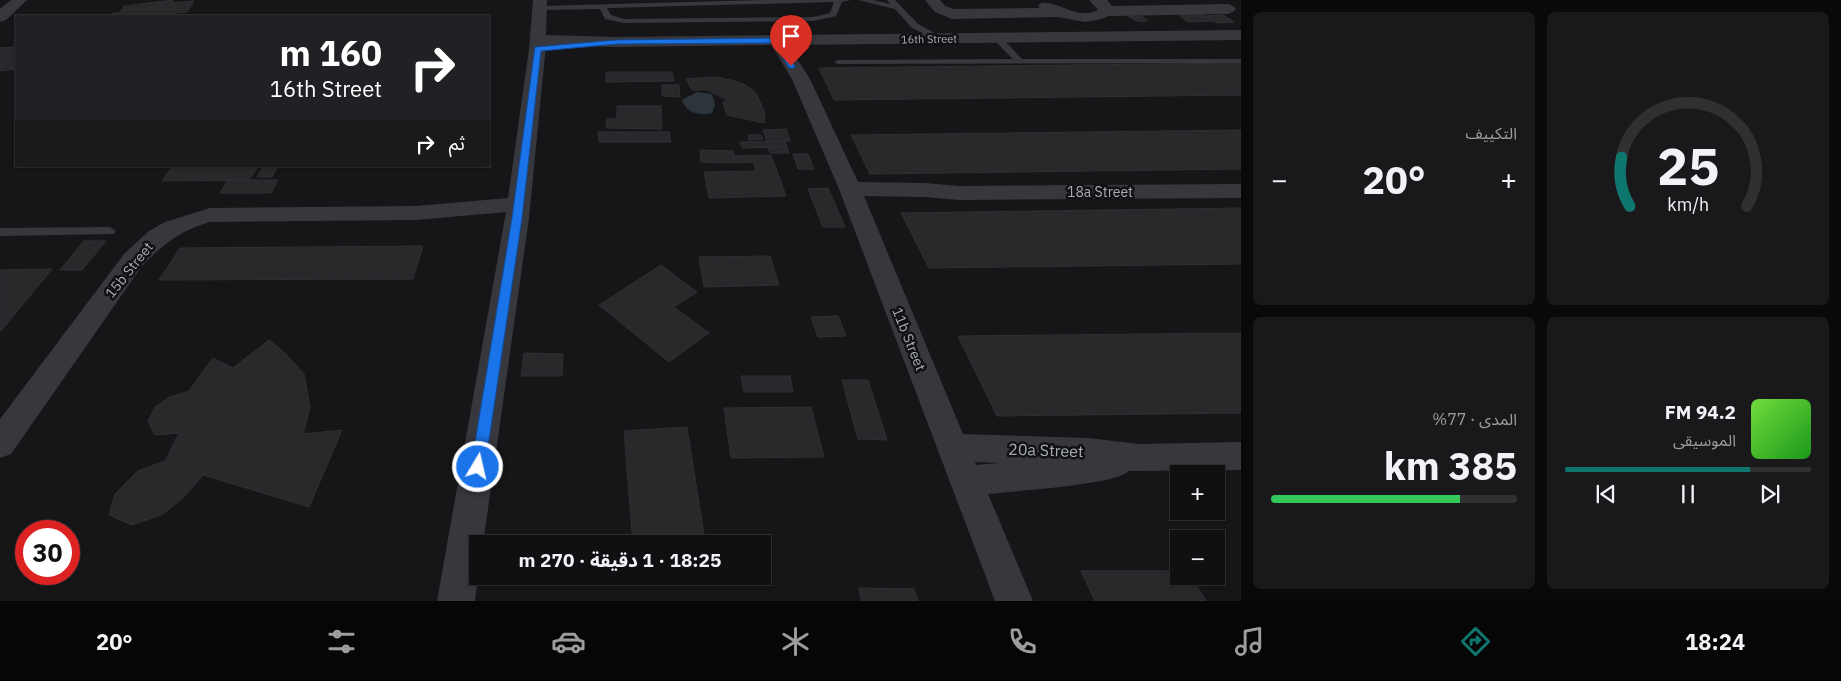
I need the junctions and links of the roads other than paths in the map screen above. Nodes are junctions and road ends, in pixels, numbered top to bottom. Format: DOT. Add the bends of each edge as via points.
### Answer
graph roads {
  1 [pos="20,0"];
  2 [pos="839,0"];
  3 [pos="846,0"];
  4 [pos="862,0"];
  5 [pos="932,0"];
  6 [pos="1041,0"];
  7 [pos="1214,0"];
  8 [pos="784,1"];
  9 [pos="680,2"];
  10 [pos="894,3"];
  11 [pos="540,4"];
  12 [pos="602,6"];
  13 [pos="1099,9"];
  14 [pos="1061,12"];
  15 [pos="1235,13"];
  16 [pos="1,15"];
  17 [pos="1080,16"];
  18 [pos="1241,35"];
  19 [pos="1104,37"];
  20 [pos="1122,37"];
  21 [pos="997,38"];
  22 [pos="942,39"];
  23 [pos="784,40"];
  24 [pos="538,44"];
  25 [pos="1241,61"];
  26 [pos="838,62"];
  27 [pos="1020,62"];
  28 [pos="1241,191"];
  29 [pos="854,198"];
  30 [pos="518,211"];
  31 [pos="110,231"];
  32 [pos="0,232"];
  33 [pos="0,444"];
  34 [pos="952,447"];
  35 [pos="1241,456"];
  36 [pos="1139,458"];
  37 [pos="965,481"];
  38 [pos="456,601"];
  39 [pos="1014,601"];
  1 -- 16 [label="street"];
  2 -- 3 [label="lane"];
  2 -- 8 [label="lane"];
  2 -- 12 [label="lane" via="832,14 813,18 618,20 605,15"];
  4 -- 10 [label="lane"];
  5 -- 14 [label="street" via="940,9 952,14"];
  6 -- 14 [label="street" via="1046,6"];
  7 -- 15 [label="street"];
  8 -- 9 [label="lane"];
  9 -- 12 [label="lane"];
  10 -- 22 [label="lane" via="916,26"];
  11 -- 12 [label="lane"];
  11 -- 24 [label="street"];
  13 -- 15 [label="street"];
  13 -- 17 [label="street"];
  13 -- 20 [label="street"];
  14 -- 17 [label="street"];
  17 -- 19 [label="street"];
  18 -- 20 [label="street, 16th Street"];
  19 -- 20 [label="street, 16th Street"];
  19 -- 21 [label="street, 16th Street"];
  21 -- 22 [label="street, 16th Street"];
  21 -- 27 [label="lane"];
  22 -- 23 [label="street, 16th Street"];
  23 -- 24 [label="street, 16th Street"];
  23 -- 29 [label="street, 11b Street"];
  24 -- 30 [label="street"];
  25 -- 27 [label="lane"];
  26 -- 27 [label="lane"];
  28 -- 29 [label="street, 18a Street" via="959,193"];
  29 -- 34 [label="street, 11b Street"];
  30 -- 33 [label="street, 15b Street" via="448,217 416,213 228,214 191,220 174,227 157,237 133,260"];
  30 -- 38 [label="street"];
  31 -- 32 [label="lane"];
  34 -- 36 [label="street, 20a Street" via="1088,452"];
  34 -- 37 [label="street, 11b Street"];
  35 -- 36 [label="street, 20a Street"];
  36 -- 37 [label="street, 20a Street" via="1076,470"];
  37 -- 39 [label="street, 11b Street"];
}
